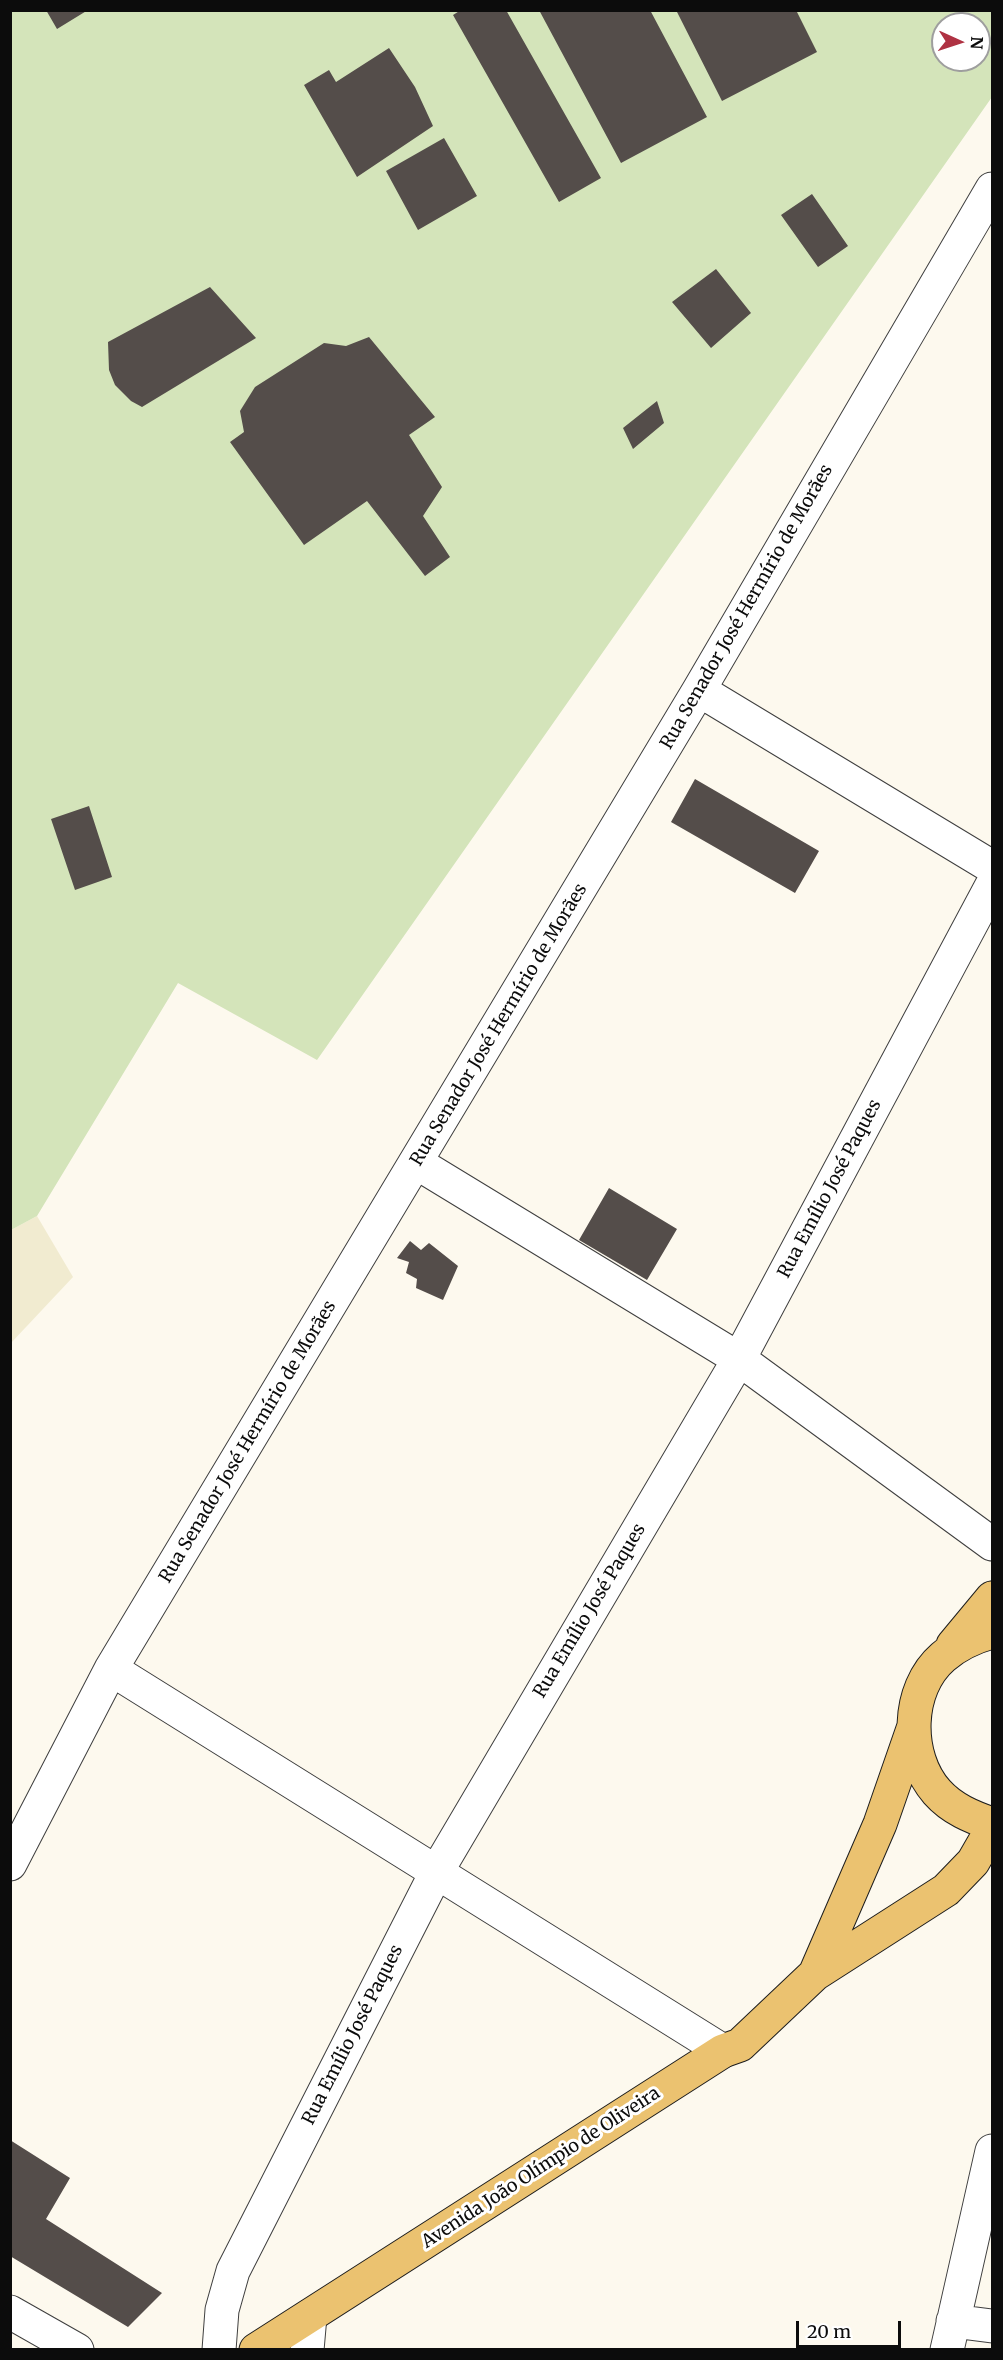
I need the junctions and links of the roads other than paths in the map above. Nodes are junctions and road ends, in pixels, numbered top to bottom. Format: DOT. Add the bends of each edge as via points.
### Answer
graph roads {
  1 [pos="993,189"];
  2 [pos="699,690"];
  3 [pos="993,867"];
  4 [pos="993,885"];
  5 [pos="417,1163"];
  6 [pos="740,1359"];
  7 [pos="993,1544"];
  8 [pos="993,1598"];
  9 [pos="993,1632"];
  10 [pos="942,1658"];
  11 [pos="111,1668"];
  12 [pos="913,1729"];
  13 [pos="993,1824"];
  14 [pos="993,1829"];
  15 [pos="10,1864"];
  16 [pos="437,1871"];
  17 [pos="815,1974"];
  18 [pos="723,2051"];
  19 [pos="993,2151"];
  20 [pos="10,2312"];
  21 [pos="310,2316"];
  22 [pos="993,2326"];
  23 [pos="950,2335"];
  24 [pos="77,2349"];
  25 [pos="219,2349"];
  26 [pos="256,2349"];
  27 [pos="307,2349"];
  1 -- 2 [label="street, Rua Senador José Hermírio de Morães"];
  2 -- 3 [label="street"];
  2 -- 5 [label="street, Rua Senador José Hermírio de Morães"];
  4 -- 6 [label="street, Rua Emílio José Paques"];
  5 -- 6 [label="street"];
  5 -- 11 [label="street, Rua Senador José Hermírio de Morães"];
  6 -- 7 [label="street"];
  6 -- 16 [label="street, Rua Emílio José Paques"];
  8 -- 10 [label="main road"];
  9 -- 10 [label="main road" via="970,1638"];
  10 -- 12 [label="main road, Avenida João Olímpio de Oliveira" via="926,1679"];
  11 -- 15 [label="street, Rua Senador José Hermírio de Morães"];
  11 -- 16 [label="street"];
  12 -- 13 [label="main road" via="920,1763 937,1792 963,1813"];
  12 -- 17 [label="main road, Avenida João Olímpio de Oliveira" via="880,1824"];
  14 -- 17 [label="main road, Avenida João Olímpio de Oliveira" via="973,1862 946,1890"];
  16 -- 18 [label="street"];
  16 -- 25 [label="street, Rua Emílio José Paques" via="233,2271 222,2310"];
  17 -- 18 [label="main road, Avenida João Olímpio de Oliveira" via="740,2045"];
  18 -- 21 [label="main road, Avenida João Olímpio de Oliveira"];
  19 -- 23 [label="street"];
  20 -- 24 [label="street"];
  21 -- 26 [label="main road, Avenida João Olímpio de Oliveira"];
  21 -- 27 [label="street"];
  22 -- 23 [label="street"];
}
